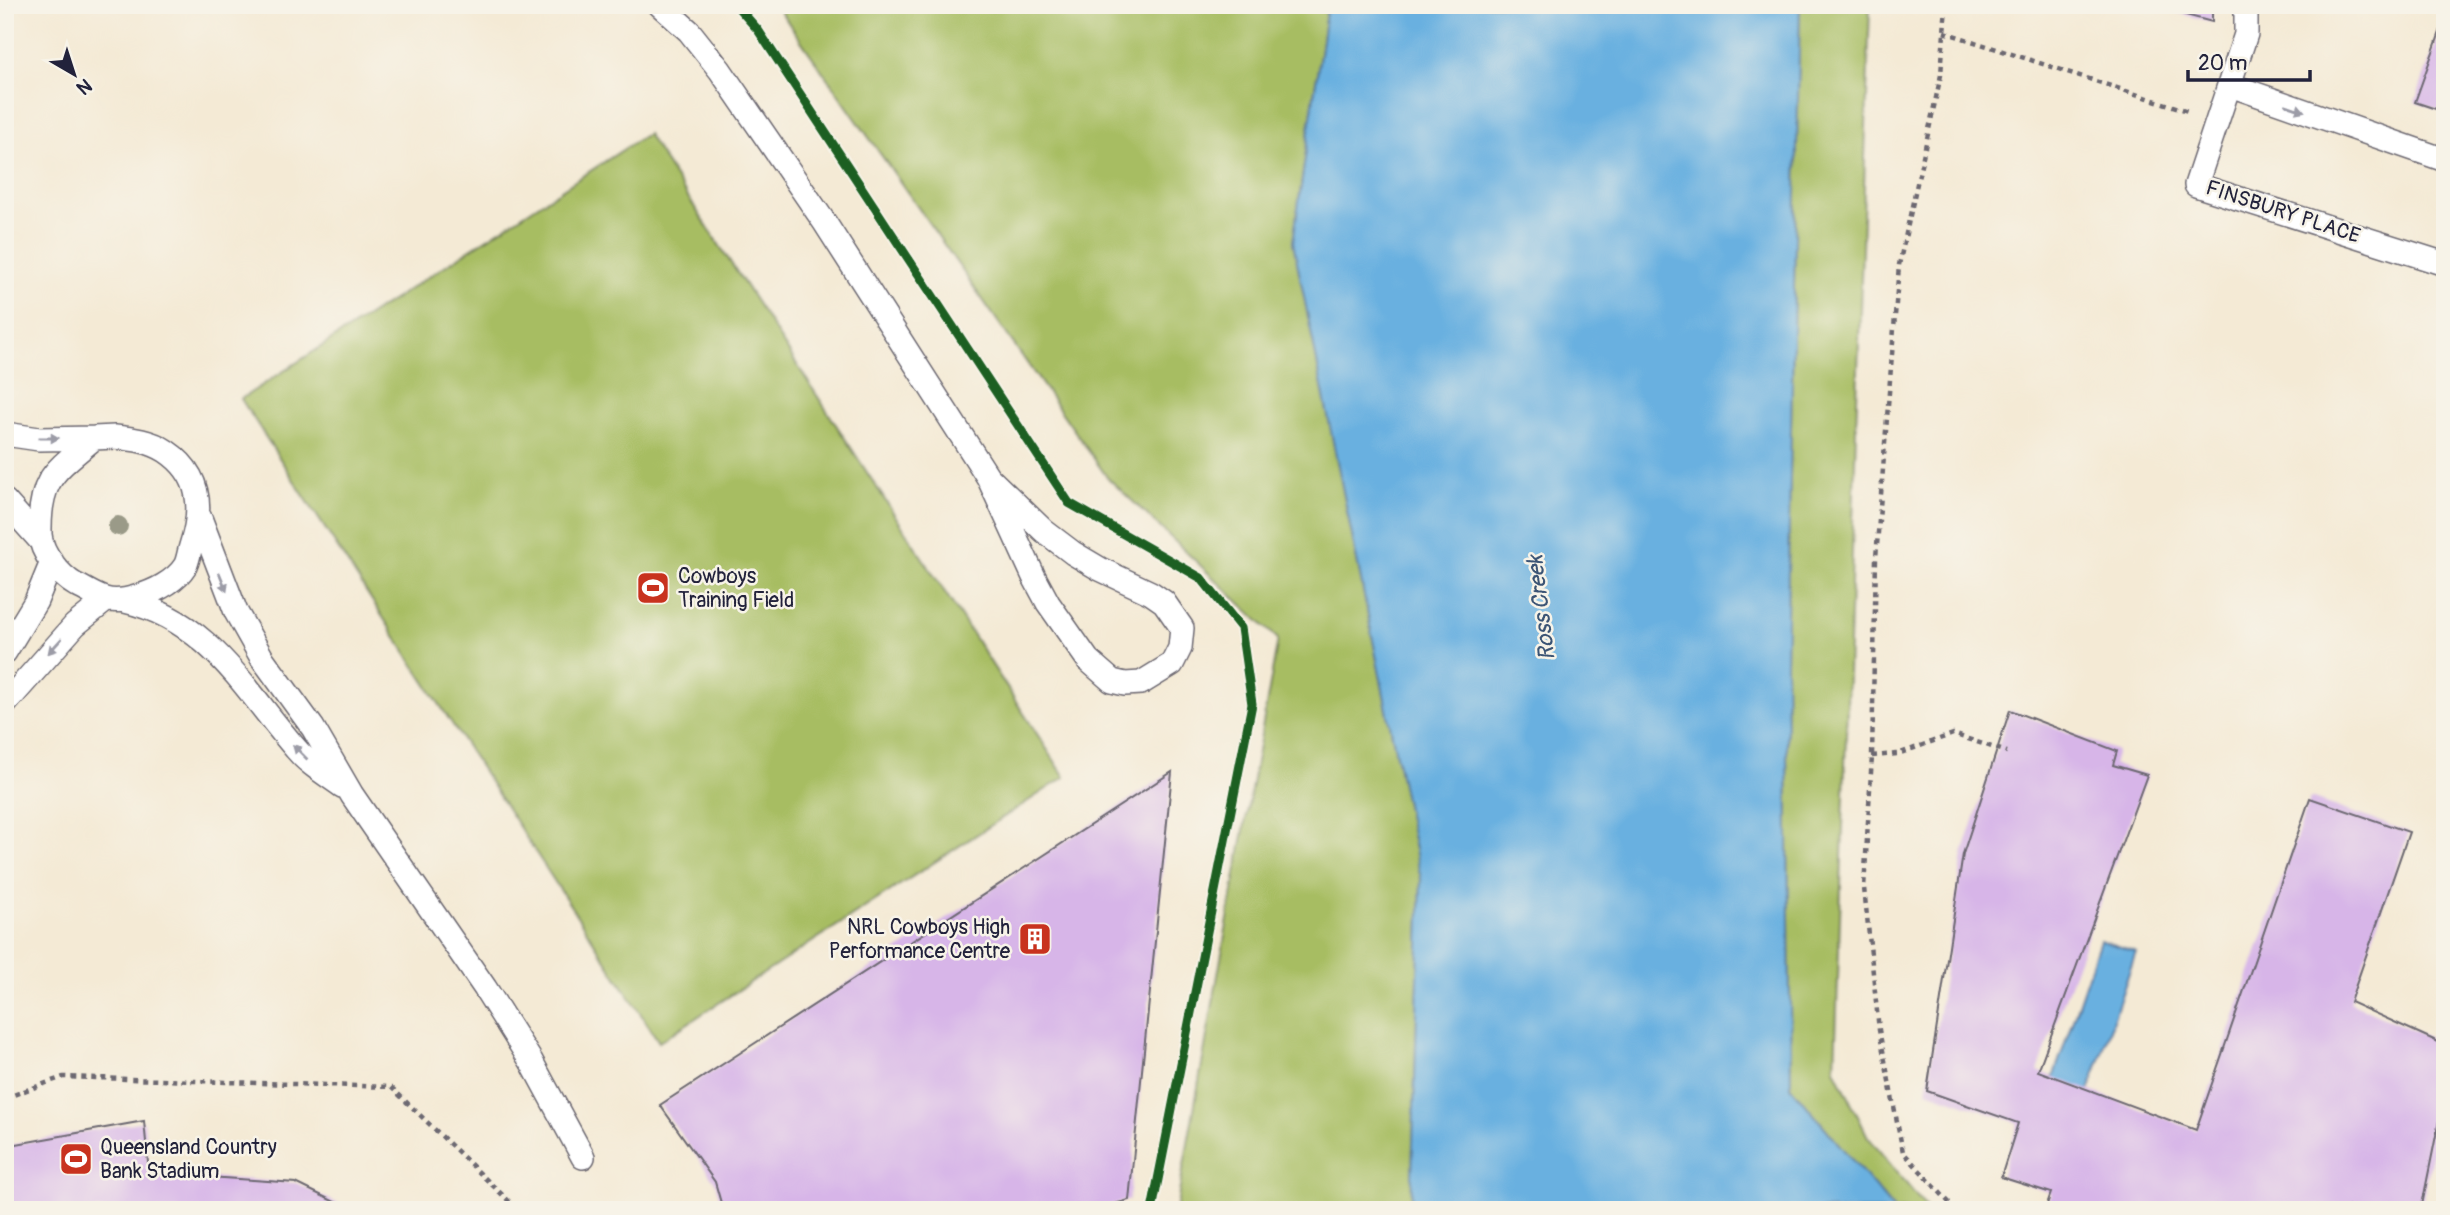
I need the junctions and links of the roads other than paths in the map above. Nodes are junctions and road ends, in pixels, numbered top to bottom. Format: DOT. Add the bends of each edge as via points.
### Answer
graph roads {
  1 [pos="660,5"];
  2 [pos="2246,5"];
  3 [pos="2230,85"];
  4 [pos="2445,160"];
  5 [pos="2445,264"];
  6 [pos="5,434"];
  7 [pos="94,438"];
  8 [pos="988,477"];
  9 [pos="5,501"];
  10 [pos="200,518"];
  11 [pos="40,540"];
  12 [pos="52,562"];
  13 [pos="115,600"];
  14 [pos="5,652"];
  15 [pos="5,704"];
  16 [pos="352,795"];
  17 [pos="583,1157"];
  1 -- 8 [label="lane" via="689,32 748,107"];
  2 -- 3 [label="lane, FINSBURY PLACE" via="2246,34"];
  3 -- 4 [label="lane, one-way"];
  3 -- 5 [label="lane, FINSBURY PLACE" via="2196,185"];
  6 -- 7 [label="lane, one-way"];
  7 -- 10 [label="lane" via="141,440 166,451 186,470 198,494"];
  7 -- 11 [label="lane" via="50,478 40,502"];
  8 -- 8 [label="lane" via="1063,545 1164,602 1182,628 1172,664 1140,683 1112,681 1099,672 1048,603"];
  9 -- 11 [label="lane"];
  10 -- 13 [label="lane" via="185,566 170,581 151,593"];
  10 -- 16 [label="lane, one-way" via="236,612"];
  11 -- 12 [label="lane"];
  12 -- 13 [label="lane" via="68,580"];
  12 -- 14 [label="lane" via="36,601"];
  13 -- 15 [label="lane, one-way" via="75,625"];
  16 -- 13 [label="lane, one-way" via="298,752 202,638 161,611"];
  16 -- 17 [label="lane" via="485,988"];
}
